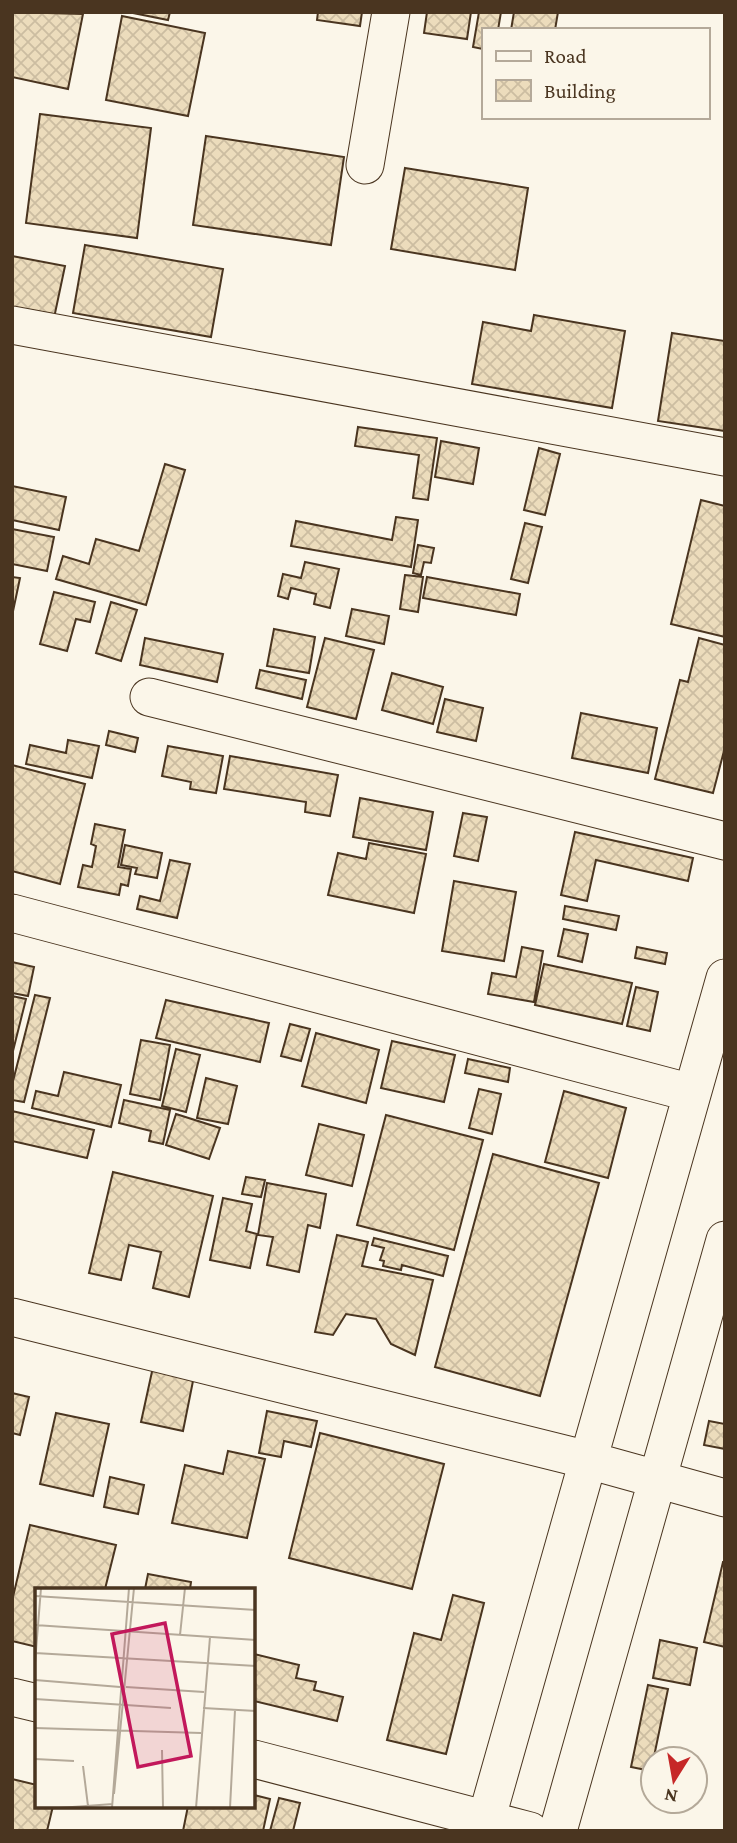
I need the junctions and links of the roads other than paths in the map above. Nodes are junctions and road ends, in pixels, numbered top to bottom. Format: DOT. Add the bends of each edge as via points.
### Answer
graph roads {
  1 [pos="391,12"];
  2 [pos="365,165"];
  3 [pos="12,325"];
  4 [pos="725,457"];
  5 [pos="149,697"];
  6 [pos="725,841"];
  7 [pos="12,913"];
  8 [pos="725,978"];
  9 [pos="692,1093"];
  10 [pos="725,1240"];
  11 [pos="12,1317"];
  12 [pos="588,1460"];
  13 [pos="657,1480"];
  14 [pos="725,1498"];
  15 [pos="12,1697"];
  16 [pos="35,1703"];
  17 [pos="256,1760"];
  18 [pos="485,1825"];
  19 [pos="530,1831"];
  20 [pos="558,1831"];
  1 -- 2 [label="street"];
  3 -- 4 [label="street"];
  5 -- 6 [label="street"];
  7 -- 9 [label="street"];
  8 -- 9 [label="street"];
  9 -- 12 [label="street"];
  10 -- 13 [label="street"];
  11 -- 12 [label="street"];
  12 -- 13 [label="street"];
  12 -- 18 [label="street"];
  13 -- 14 [label="street"];
  13 -- 20 [label="street"];
  15 -- 16 [label="street"];
  17 -- 18 [label="street"];
  18 -- 19 [label="street"];
}
